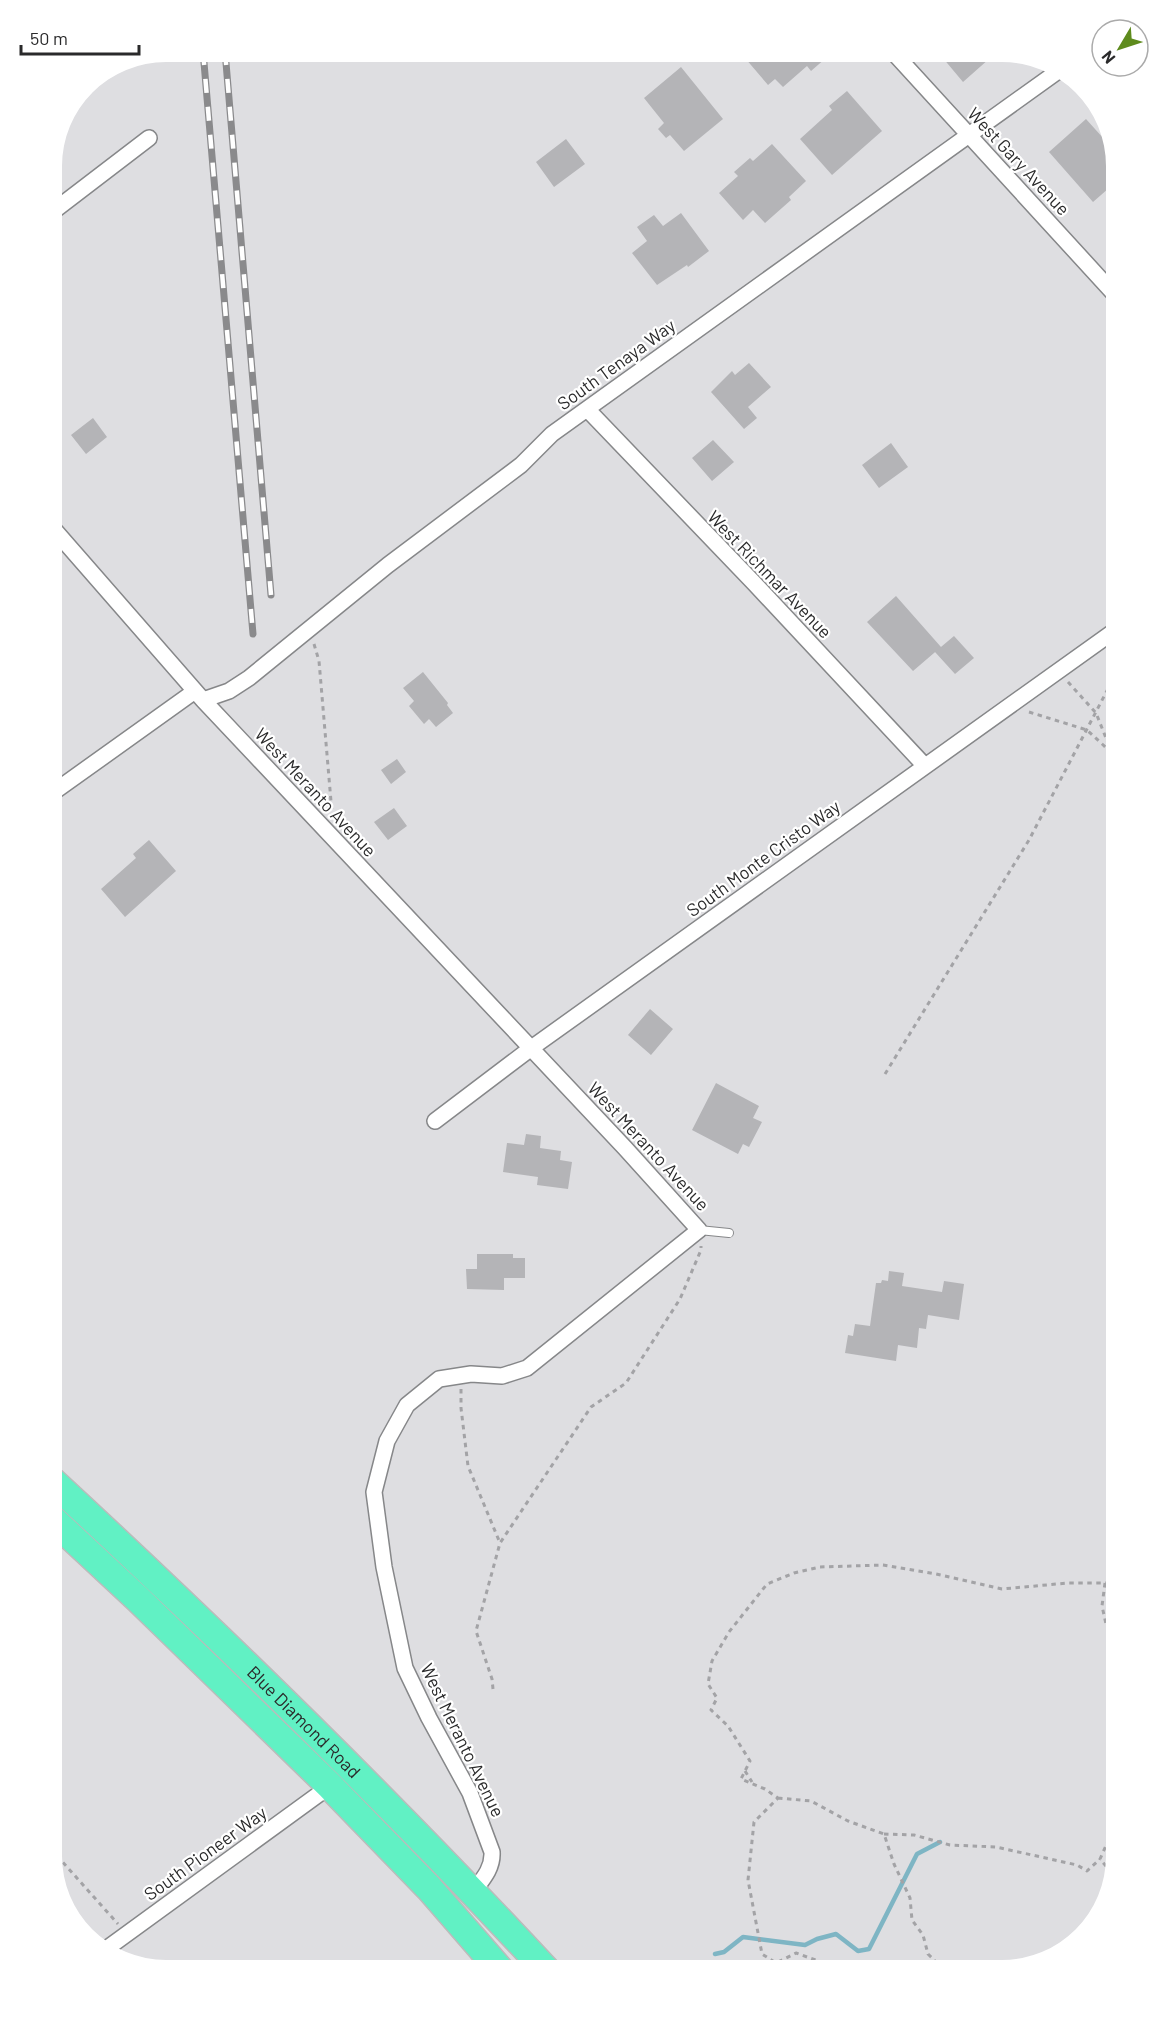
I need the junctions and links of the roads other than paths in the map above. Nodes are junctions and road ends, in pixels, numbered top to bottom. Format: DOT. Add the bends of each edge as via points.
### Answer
graph roads {
  1 [pos="902,62"];
  2 [pos="1053,75"];
  3 [pos="969,135"];
  4 [pos="149,138"];
  5 [pos="62,205"];
  6 [pos="1106,285"];
  7 [pos="587,409"];
  8 [pos="62,539"];
  9 [pos="1106,637"];
  10 [pos="199,695"];
  11 [pos="925,766"];
  12 [pos="62,787"];
  13 [pos="530,1049"];
  14 [pos="435,1121"];
  15 [pos="699,1230"];
  16 [pos="729,1233"];
  17 [pos="62,1490"];
  18 [pos="62,1528"];
  19 [pos="330,1786"];
  20 [pos="473,1892"];
  21 [pos="114,1947"];
  22 [pos="491,1960"];
  23 [pos="536,1960"];
  1 -- 3 [label="street, West Gary Avenue"];
  2 -- 3 [label="street, South Tenaya Way"];
  3 -- 6 [label="street, West Gary Avenue"];
  3 -- 7 [label="street, South Tenaya Way"];
  4 -- 5 [label="street"];
  7 -- 10 [label="street, South Tenaya Way" via="249,678 230,691"];
  7 -- 11 [label="street, West Richmar Avenue"];
  8 -- 10 [label="street, West Meranto Avenue"];
  9 -- 11 [label="street, South Monte Cristo Way"];
  10 -- 12 [label="street, South Tenaya Way"];
  10 -- 13 [label="street, West Meranto Avenue"];
  11 -- 13 [label="street, South Monte Cristo Way"];
  13 -- 14 [label="street, South Monte Cristo Way"];
  13 -- 15 [label="street, West Meranto Avenue"];
  15 -- 16 [label="lane"];
  15 -- 20 [label="street, West Meranto Avenue" via="527,1368 502,1376 471,1374 439,1379 407,1405 387,1441 374,1492 384,1566 405,1668 470,1793 492,1852 493,1861"];
  17 -- 20 [label="highway, Blue Diamond Road" via="300,1717"];
  18 -- 19 [label="highway, Blue Diamond Road"];
  19 -- 21 [label="street, South Pioneer Way"];
  19 -- 22 [label="highway, Blue Diamond Road" via="429,1888"];
  20 -- 23 [label="highway, Blue Diamond Road"];
}
